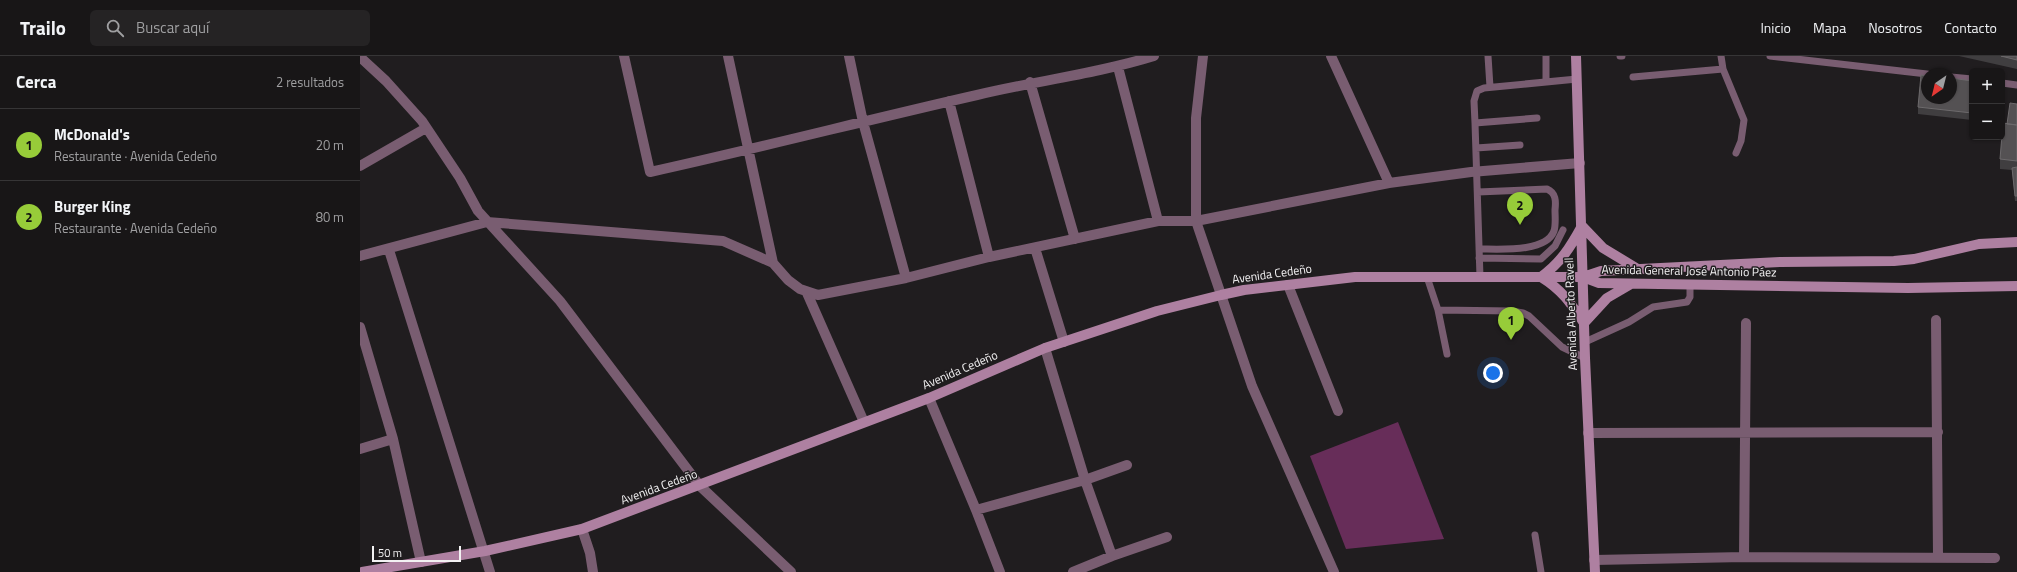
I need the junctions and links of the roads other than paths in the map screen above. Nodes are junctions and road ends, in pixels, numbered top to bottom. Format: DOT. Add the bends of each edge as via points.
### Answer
graph roads {
  1 [pos="624,56"];
  2 [pos="728,56"];
  3 [pos="849,56"];
  4 [pos="1154,56"];
  5 [pos="1203,56"];
  6 [pos="1331,56"];
  7 [pos="1488,56"];
  8 [pos="1546,56"];
  9 [pos="1576,56"];
  10 [pos="1722,56"];
  11 [pos="1770,56"];
  12 [pos="360,57"];
  13 [pos="1118,67"];
  14 [pos="1723,70"];
  15 [pos="1921,73"];
  16 [pos="1633,77"];
  17 [pos="1957,78"];
  18 [pos="1577,79"];
  19 [pos="1969,80"];
  20 [pos="1030,82"];
  21 [pos="1546,82"];
  22 [pos="2005,83"];
  23 [pos="2017,85"];
  24 [pos="1490,87"];
  25 [pos="948,101"];
  26 [pos="1537,118"];
  27 [pos="863,122"];
  28 [pos="1475,123"];
  29 [pos="426,128"];
  30 [pos="1520,145"];
  31 [pos="1476,148"];
  32 [pos="749,150"];
  33 [pos="1736,153"];
  34 [pos="1580,163"];
  35 [pos="360,166"];
  36 [pos="1477,172"];
  37 [pos="1389,183"];
  38 [pos="1478,192"];
  39 [pos="1158,221"];
  40 [pos="1196,221"];
  41 [pos="487,222"];
  42 [pos="1582,226"];
  43 [pos="1563,230"];
  44 [pos="1075,239"];
  45 [pos="2017,242"];
  46 [pos="1035,248"];
  47 [pos="1479,249"];
  48 [pos="388,250"];
  49 [pos="360,256"];
  50 [pos="989,257"];
  51 [pos="1480,258"];
  52 [pos="773,263"];
  53 [pos="1637,269"];
  54 [pos="1427,277"];
  55 [pos="1480,277"];
  56 [pos="1540,277"];
  57 [pos="1583,277"];
  58 [pos="906,278"];
  59 [pos="1633,283"];
  60 [pos="1690,284"];
  61 [pos="1288,285"];
  62 [pos="2017,286"];
  63 [pos="807,293"];
  64 [pos="1221,295"];
  65 [pos="1438,310"];
  66 [pos="1936,320"];
  67 [pos="1746,322"];
  68 [pos="1584,323"];
  69 [pos="360,327"];
  70 [pos="1064,342"];
  71 [pos="1585,342"];
  72 [pos="1045,348"];
  73 [pos="1447,354"];
  74 [pos="1585,358"];
  75 [pos="929,398"];
  76 [pos="1338,411"];
  77 [pos="864,422"];
  78 [pos="1588,432"];
  79 [pos="1745,432"];
  80 [pos="1938,432"];
  81 [pos="393,439"];
  82 [pos="360,449"];
  83 [pos="1126,465"];
  84 [pos="1085,480"];
  85 [pos="700,486"];
  86 [pos="976,510"];
  87 [pos="582,529"];
  88 [pos="1535,535"];
  89 [pos="1167,538"];
  90 [pos="485,551"];
  91 [pos="1112,556"];
  92 [pos="1938,556"];
  93 [pos="1744,557"];
  94 [pos="1995,558"];
  95 [pos="1594,560"];
  96 [pos="421,562"];
  97 [pos="362,572"];
  98 [pos="490,572"];
  99 [pos="593,572"];
  100 [pos="790,572"];
  101 [pos="1000,572"];
  102 [pos="1073,572"];
  103 [pos="1334,572"];
  104 [pos="1541,572"];
  105 [pos="1595,572"];
  1 -- 32 [label="street" via="650,172"];
  2 -- 32 [label="street"];
  3 -- 27 [label="street"];
  4 -- 13 [label="street"];
  5 -- 40 [label="street" via="1196,118"];
  6 -- 37 [label="street"];
  7 -- 24 [label="lane"];
  8 -- 21 [label="lane"];
  9 -- 18 [label="street, Avenida Alberto Ravell"];
  10 -- 14 [label="lane"];
  11 -- 15 [label="lane"];
  12 -- 29 [label="street" via="386,81"];
  13 -- 20 [label="street"];
  13 -- 39 [label="street"];
  14 -- 16 [label="lane"];
  14 -- 33 [label="lane" via="1744,120 1741,141"];
  17 -- 19 [label="lane"];
  18 -- 21 [label="lane"];
  18 -- 34 [label="street, Avenida Alberto Ravell"];
  20 -- 25 [label="street"];
  20 -- 44 [label="street"];
  21 -- 24 [label="lane"];
  22 -- 23 [label="lane"];
  24 -- 28 [label="lane" via="1477,91 1474,102"];
  25 -- 27 [label="street"];
  25 -- 50 [label="street"];
  26 -- 28 [label="lane"];
  27 -- 32 [label="street"];
  27 -- 58 [label="street"];
  28 -- 31 [label="lane"];
  29 -- 35 [label="street"];
  29 -- 41 [label="street"];
  30 -- 31 [label="lane"];
  31 -- 36 [label="lane"];
  32 -- 52 [label="street"];
  34 -- 36 [label="street"];
  34 -- 42 [label="street, Avenida Alberto Ravell"];
  36 -- 37 [label="street"];
  36 -- 38 [label="lane"];
  37 -- 40 [label="street"];
  38 -- 47 [label="lane"];
  38 -- 47 [label="lane" via="1547,189 1555,196 1556,205 1554,230 1544,241 1535,246 1516,249"];
  39 -- 40 [label="street"];
  39 -- 44 [label="street"];
  40 -- 64 [label="street"];
  41 -- 48 [label="street"];
  41 -- 52 [label="street" via="723,241"];
  41 -- 85 [label="street" via="560,301"];
  42 -- 53 [label="street" via="1603,248"];
  42 -- 56 [label="street" via="1556,265"];
  42 -- 57 [label="street, Avenida Alberto Ravell"];
  43 -- 51 [label="lane" via="1555,246 1541,259"];
  44 -- 46 [label="street"];
  45 -- 53 [label="street, Avenida General José Antonio Páez" via="1979,244 1914,260 1780,262"];
  46 -- 50 [label="street"];
  46 -- 70 [label="street"];
  47 -- 51 [label="lane"];
  48 -- 49 [label="street"];
  48 -- 90 [label="street"];
  50 -- 58 [label="street"];
  51 -- 55 [label="lane"];
  52 -- 63 [label="street" via="788,280"];
  53 -- 57 [label="street, Avenida General José Antonio Páez" via="1601,271"];
  54 -- 55 [label="street, Avenida Cedeño"];
  54 -- 61 [label="street, Avenida Cedeño" via="1355,277"];
  54 -- 65 [label="lane"];
  55 -- 56 [label="street, Avenida Cedeño"];
  56 -- 57 [label="street, Avenida Cedeño"];
  56 -- 68 [label="street" via="1567,297"];
  57 -- 59 [label="street, Avenida General José Antonio Páez" via="1599,283"];
  57 -- 68 [label="street, Avenida Alberto Ravell"];
  58 -- 63 [label="street" via="818,295"];
  59 -- 60 [label="street, Avenida General José Antonio Páez"];
  59 -- 68 [label="street" via="1607,298"];
  60 -- 62 [label="street, Avenida General José Antonio Páez" via="1908,288"];
  60 -- 71 [label="lane" via="1690,297 1687,302 1653,307 1629,322"];
  61 -- 64 [label="street, Avenida Cedeño"];
  61 -- 76 [label="street"];
  63 -- 77 [label="street"];
  64 -- 70 [label="street, Avenida Cedeño" via="1157,311"];
  64 -- 103 [label="street" via="1252,386"];
  65 -- 73 [label="lane"];
  65 -- 74 [label="lane" via="1523,313 1562,347"];
  66 -- 80 [label="street"];
  67 -- 79 [label="street"];
  68 -- 71 [label="street, Avenida Alberto Ravell"];
  69 -- 81 [label="street"];
  70 -- 72 [label="street, Avenida Cedeño"];
  71 -- 74 [label="street, Avenida Alberto Ravell"];
  72 -- 75 [label="street, Avenida Cedeño"];
  72 -- 84 [label="street"];
  74 -- 78 [label="street, Avenida Alberto Ravell"];
  75 -- 77 [label="street, Avenida Cedeño"];
  75 -- 86 [label="street"];
  77 -- 85 [label="street, Avenida Cedeño"];
  78 -- 79 [label="street"];
  78 -- 95 [label="street, Avenida Alberto Ravell"];
  79 -- 80 [label="street"];
  79 -- 93 [label="street"];
  80 -- 92 [label="street"];
  81 -- 82 [label="street"];
  81 -- 96 [label="street"];
  83 -- 84 [label="street"];
  84 -- 86 [label="street"];
  84 -- 91 [label="street"];
  85 -- 87 [label="street, Avenida Cedeño"];
  85 -- 100 [label="street"];
  86 -- 101 [label="street"];
  87 -- 90 [label="street, Avenida Cedeño"];
  87 -- 99 [label="street"];
  88 -- 104 [label="lane"];
  89 -- 91 [label="street"];
  90 -- 96 [label="street, Avenida Cedeño"];
  90 -- 98 [label="street"];
  91 -- 102 [label="street"];
  92 -- 93 [label="street"];
  92 -- 94 [label="street"];
  93 -- 95 [label="street"];
  95 -- 105 [label="street, Avenida Alberto Ravell"];
  96 -- 97 [label="street, Avenida Cedeño"];
}
